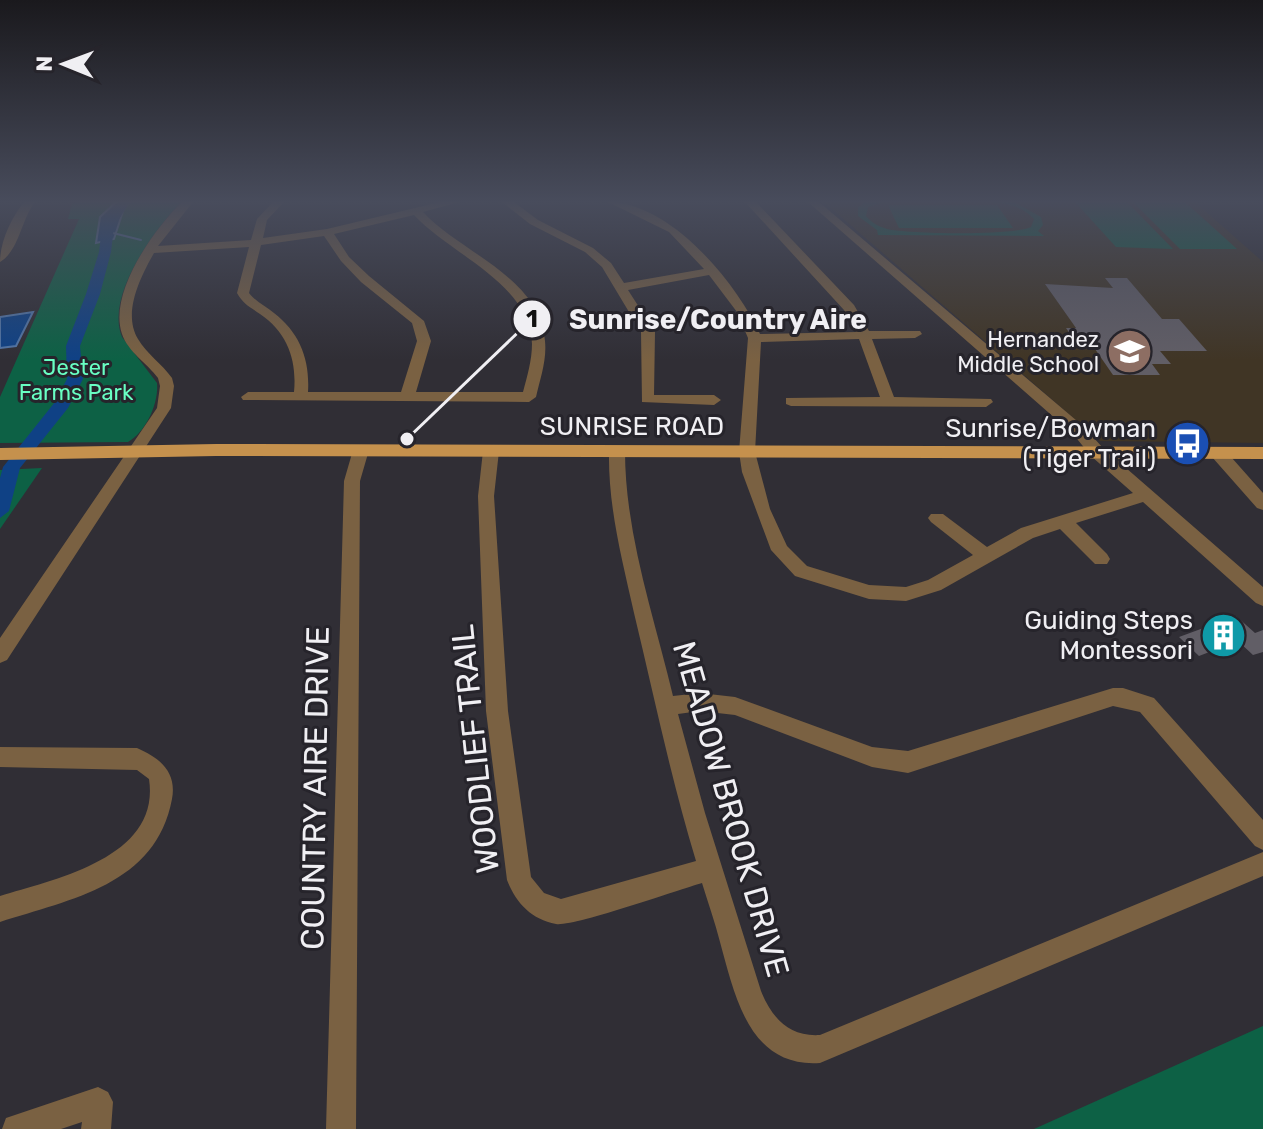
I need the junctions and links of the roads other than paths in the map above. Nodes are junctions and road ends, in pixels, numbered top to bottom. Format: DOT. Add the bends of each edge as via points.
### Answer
graph roads {
  1 [pos="146,255"];
  2 [pos="252,255"];
  3 [pos="342,255"];
  4 [pos="465,255"];
  5 [pos="595,255"];
  6 [pos="696,255"];
  7 [pos="802,255"];
  8 [pos="860,255"];
  9 [pos="874,255"];
  10 [pos="712,271"];
  11 [pos="622,287"];
  12 [pos="915,334"];
  13 [pos="865,337"];
  14 [pos="755,338"];
  15 [pos="301,396"];
  16 [pos="248,397"];
  17 [pos="407,397"];
  18 [pos="714,400"];
  19 [pos="791,401"];
  20 [pos="889,402"];
  21 [pos="986,402"];
  22 [pos="1090,446"];
  23 [pos="361,450"];
  24 [pos="138,451"];
  25 [pos="491,451"];
  26 [pos="617,451"];
  27 [pos="747,452"];
  28 [pos="1218,453"];
  29 [pos="1263,453"];
  30 [pos="0,454"];
  31 [pos="1144,495"];
  32 [pos="1263,504"];
  33 [pos="937,518"];
  34 [pos="1063,521"];
  35 [pos="985,555"];
  36 [pos="1101,559"];
  37 [pos="1263,598"];
  38 [pos="0,654"];
  39 [pos="665,706"];
  40 [pos="0,757"];
  41 [pos="1263,838"];
  42 [pos="1263,864"];
  43 [pos="709,869"];
  44 [pos="0,909"];
  45 [pos="17,1129"];
  46 [pos="96,1129"];
  47 [pos="341,1129"];
  1 -- 24 [label="street" via="137,272 126,323 128,334 161,370 167,386 164,408"];
  2 -- 15 [label="street" via="243,293 295,342"];
  3 -- 17 [label="street" via="418,321 424,341"];
  4 -- 17 [label="street" via="517,289 532,318 538,345 529,397"];
  5 -- 11 [label="street"];
  6 -- 10 [label="street"];
  7 -- 13 [label="street" via="837,291"];
  8 -- 22 [label="street" via="1066,434"];
  9 -- 22 [label="street" via="1078,430"];
  10 -- 11 [label="street"];
  10 -- 14 [label="street" via="743,311"];
  11 -- 18 [label="street" via="648,332 647,399"];
  12 -- 13 [label="street"];
  13 -- 14 [label="street"];
  13 -- 20 [label="street"];
  14 -- 27 [label="street"];
  15 -- 16 [label="street"];
  15 -- 17 [label="street"];
  19 -- 20 [label="street"];
  20 -- 21 [label="street"];
  22 -- 27 [label="main road, SUNRISE ROAD"];
  22 -- 28 [label="main road, SUNRISE ROAD"];
  22 -- 31 [label="street"];
  23 -- 24 [label="main road, SUNRISE ROAD"];
  23 -- 25 [label="main road, SUNRISE ROAD"];
  23 -- 47 [label="street, COUNTRY AIRE DRIVE" via="352,481"];
  24 -- 30 [label="main road, SUNRISE ROAD"];
  24 -- 38 [label="street"];
  25 -- 26 [label="main road, SUNRISE ROAD"];
  25 -- 43 [label="street, WOODLIEF TRAIL" via="486,496 497,711 519,880 526,894 538,905 561,912"];
  26 -- 27 [label="main road, SUNRISE ROAD"];
  26 -- 39 [label="street, MEADOW BROOK DRIVE" via="618,503"];
  27 -- 35 [label="street" via="780,550 801,571 869,592 899,595 934,585"];
  28 -- 29 [label="main road, SUNRISE ROAD"];
  28 -- 32 [label="street"];
  31 -- 34 [label="street"];
  31 -- 37 [label="street"];
  33 -- 35 [label="street"];
  34 -- 35 [label="street"];
  34 -- 36 [label="street"];
  39 -- 41 [label="street" via="735,706 872,757 908,762 1123,697 1147,705"];
  39 -- 43 [label="street, MEADOW BROOK DRIVE"];
  40 -- 44 [label="street" via="137,759 156,769 162,779 159,815 126,860 108,873"];
  42 -- 43 [label="street, MEADOW BROOK DRIVE" via="808,1051 777,1039 757,1013"];
  45 -- 46 [label="street" via="98,1102"];
}
